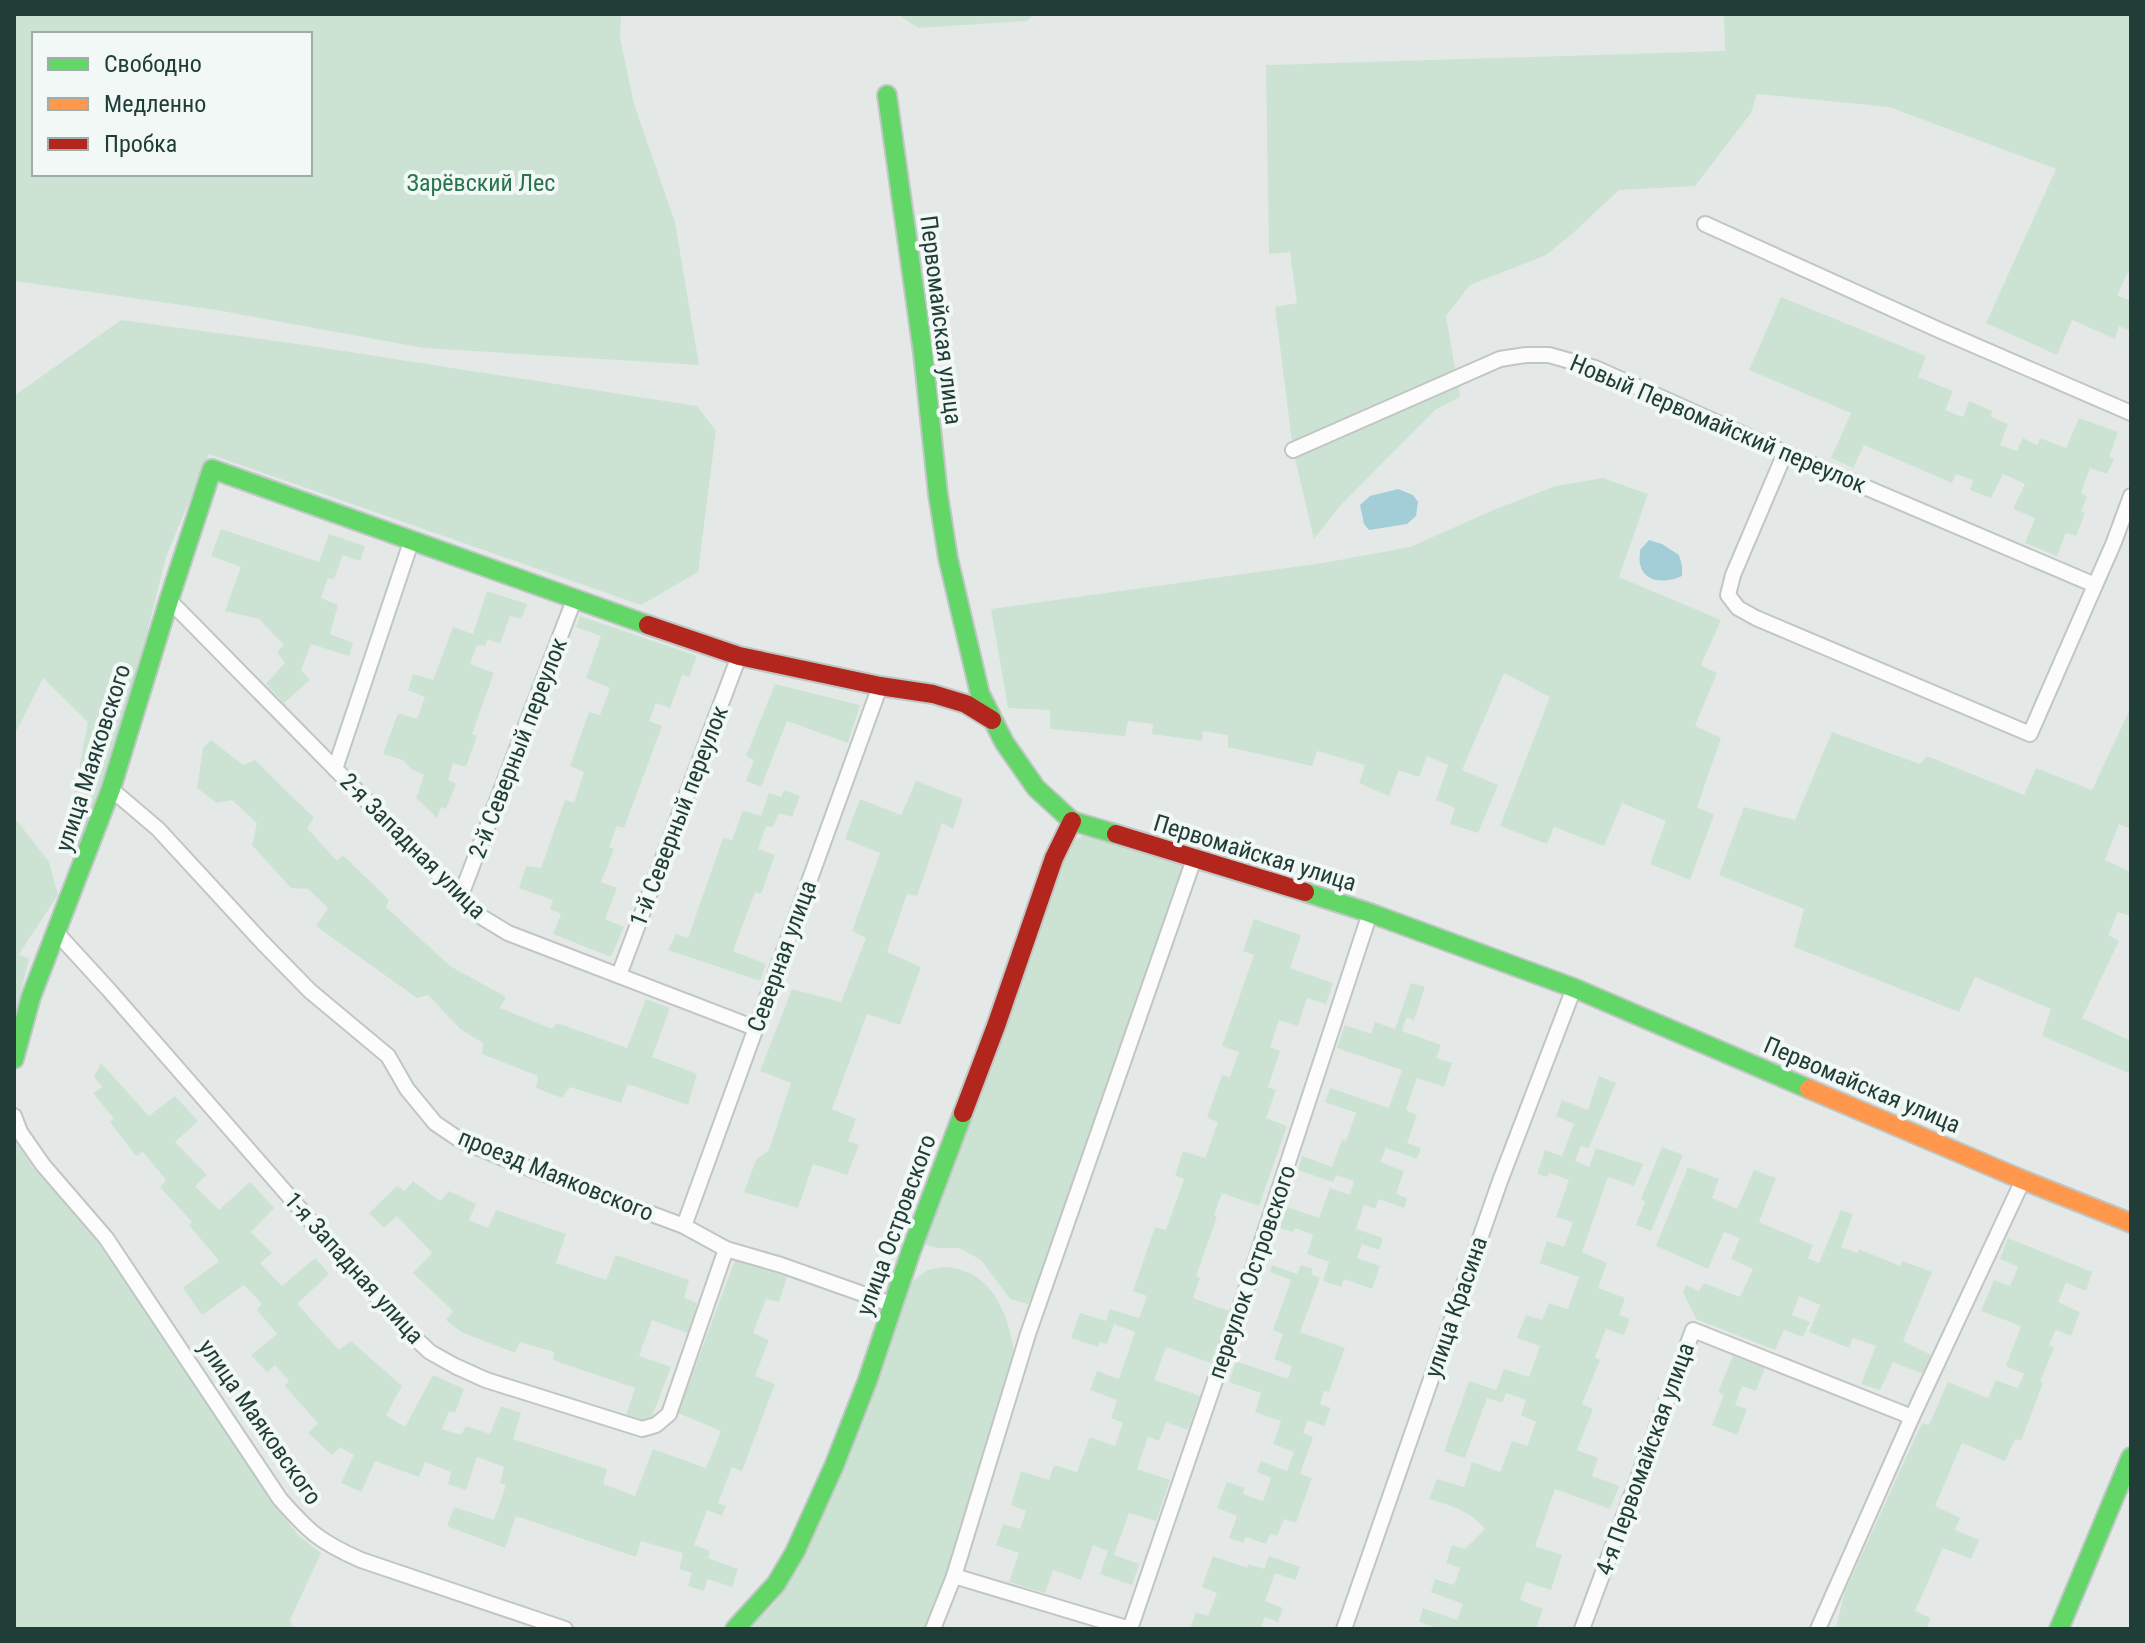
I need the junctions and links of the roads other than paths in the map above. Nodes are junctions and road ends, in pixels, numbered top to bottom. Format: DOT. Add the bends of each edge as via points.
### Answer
graph roads {
  1 [pos="887,95"];
  2 [pos="1705,224"];
  3 [pos="2131,413"];
  4 [pos="1293,450"];
  5 [pos="1785,453"];
  6 [pos="2131,496"];
  7 [pos="411,542"];
  8 [pos="2095,585"];
  9 [pos="169,600"];
  10 [pos="574,600"];
  11 [pos="739,656"];
  12 [pos="880,686"];
  13 [pos="992,720"];
  14 [pos="335,769"];
  15 [pos="111,789"];
  16 [pos="1072,821"];
  17 [pos="1194,859"];
  18 [pos="461,895"];
  19 [pos="1370,913"];
  20 [pos="56,932"];
  21 [pos="619,975"];
  22 [pos="1574,988"];
  23 [pos="755,1028"];
  24 [pos="14,1059"];
  25 [pos="14,1116"];
  26 [pos="2023,1180"];
  27 [pos="2131,1223"];
  28 [pos="684,1226"];
  29 [pos="726,1249"];
  30 [pos="891,1304"];
  31 [pos="1912,1417"];
  32 [pos="2131,1457"];
  33 [pos="954,1576"];
  34 [pos="565,1629"];
  35 [pos="735,1629"];
  36 [pos="933,1629"];
  37 [pos="1130,1629"];
  38 [pos="1344,1629"];
  39 [pos="1582,1629"];
  40 [pos="1818,1629"];
  41 [pos="2059,1629"];
  1 -- 13 [label="street, Первомайская улица" via="948,558 976,680"];
  2 -- 3 [label="street"];
  4 -- 5 [label="street, Новый Первомайский переулок" via="1500,359 1549,355 1595,368"];
  5 -- 8 [label="street, Новый Первомайский переулок"];
  5 -- 8 [label="street" via="1728,595 1756,618 2030,734"];
  6 -- 8 [label="street"];
  7 -- 9 [label="street, улица Маяковского" via="212,469"];
  7 -- 10 [label="street"];
  7 -- 14 [label="street"];
  9 -- 14 [label="street, 2-я Западная улица"];
  9 -- 15 [label="street, улица Маяковского"];
  10 -- 11 [label="street"];
  10 -- 18 [label="street, 2-й Северный переулок"];
  11 -- 12 [label="street"];
  11 -- 21 [label="street, 1-й Северный переулок"];
  12 -- 13 [label="street" via="955,700"];
  12 -- 23 [label="street, Северная улица"];
  13 -- 16 [label="street, Первомайская улица" via="1036,788"];
  14 -- 18 [label="street, 2-я Западная улица"];
  15 -- 20 [label="street, улица Маяковского"];
  15 -- 28 [label="street, проезд Маяковского" via="158,829 310,991 388,1056 435,1123 460,1140 515,1163"];
  16 -- 17 [label="street, Первомайская улица"];
  16 -- 30 [label="street, улица Островского"];
  17 -- 19 [label="street, Первомайская улица"];
  17 -- 33 [label="street" via="1028,1334"];
  18 -- 21 [label="street, 2-я Западная улица" via="480,916 508,933"];
  19 -- 22 [label="street, Первомайская улица"];
  19 -- 37 [label="street, переулок Островского"];
  20 -- 24 [label="street, улица Маяковского"];
  20 -- 29 [label="street, 1-я Западная улица" via="404,1328 455,1366 642,1429 656,1425 669,1414"];
  21 -- 23 [label="street, 2-я Западная улица"];
  22 -- 26 [label="street, Первомайская улица"];
  22 -- 38 [label="street, улица Красина" via="1500,1181"];
  23 -- 28 [label="street, Северная улица"];
  25 -- 34 [label="street, улица Маяковского" via="43,1165 106,1238 306,1529 361,1560"];
  26 -- 27 [label="street, Первомайская улица"];
  26 -- 31 [label="street"];
  28 -- 29 [label="street, проезд Маяковского"];
  29 -- 30 [label="street, проезд Маяковского"];
  30 -- 35 [label="street, улица Островского" via="867,1382 795,1552 776,1584"];
  31 -- 39 [label="street, 4-я Первомайская улица" via="1693,1330"];
  31 -- 40 [label="street"];
  32 -- 41 [label="street"];
  33 -- 36 [label="street"];
  33 -- 37 [label="street, переулок Островского"];
}
